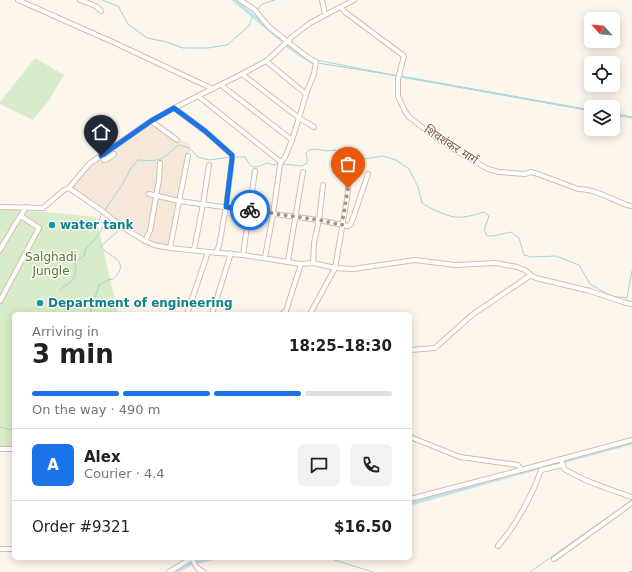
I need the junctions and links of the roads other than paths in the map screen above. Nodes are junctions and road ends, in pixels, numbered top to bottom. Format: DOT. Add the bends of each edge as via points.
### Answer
graph roads {
  1 [pos="18,0"];
  2 [pos="80,0"];
  3 [pos="240,0"];
  4 [pos="322,0"];
  5 [pos="354,0"];
  6 [pos="341,7"];
  7 [pos="101,11"];
  8 [pos="325,14"];
  9 [pos="287,41"];
  10 [pos="266,61"];
  11 [pos="242,74"];
  12 [pos="221,85"];
  13 [pos="213,89"];
  14 [pos="306,94"];
  15 [pos="198,96"];
  16 [pos="174,108"];
  17 [pos="299,118"];
  18 [pos="151,121"];
  19 [pos="314,127"];
  20 [pos="177,140"];
  21 [pos="292,140"];
  22 [pos="114,154"];
  23 [pos="101,156"];
  24 [pos="188,156"];
  25 [pos="160,163"];
  26 [pos="281,163"];
  27 [pos="209,165"];
  28 [pos="255,171"];
  29 [pos="303,172"];
  30 [pos="368,174"];
  31 [pos="349,177"];
  32 [pos="324,185"];
  33 [pos="69,188"];
  34 [pos="149,194"];
  35 [pos="156,196"];
  36 [pos="179,201"];
  37 [pos="203,204"];
  38 [pos="632,206"];
  39 [pos="0,207"];
  40 [pos="26,207"];
  41 [pos="226,207"];
  42 [pos="250,210"];
  43 [pos="273,214"];
  44 [pos="21,216"];
  45 [pos="295,217"];
  46 [pos="319,220"];
  47 [pos="342,225"];
  48 [pos="145,241"];
  49 [pos="170,248"];
  50 [pos="0,250"];
  51 [pos="194,250"];
  52 [pos="208,252"];
  53 [pos="216,253"];
  54 [pos="231,253"];
  55 [pos="243,254"];
  56 [pos="265,257"];
  57 [pos="288,261"];
  58 [pos="301,264"];
  59 [pos="313,264"];
  60 [pos="335,268"];
  61 [pos="531,275"];
  62 [pos="0,301"];
  63 [pos="632,304"];
  64 [pos="188,312"];
  65 [pos="213,312"];
  66 [pos="285,312"];
  67 [pos="311,312"];
  68 [pos="412,350"];
  69 [pos="412,438"];
  70 [pos="632,440"];
  71 [pos="0,449"];
  72 [pos="12,449"];
  73 [pos="562,462"];
  74 [pos="521,470"];
  75 [pos="632,497"];
  76 [pos="412,498"];
  77 [pos="632,503"];
  78 [pos="498,546"];
  79 [pos="0,549"];
  80 [pos="12,549"];
  81 [pos="554,559"];
  82 [pos="193,560"];
  83 [pos="169,572"];
  84 [pos="204,572"];
  1 -- 13 [label="street"];
  2 -- 7 [label="street" via="96,6"];
  3 -- 9 [label="street" via="255,10 269,27"];
  4 -- 8 [label="street"];
  5 -- 6 [label="street"];
  6 -- 8 [label="street"];
  6 -- 38 [label="street, शिवशंकर मार्ग" via="404,56 398,79 398,96 409,117 436,138 488,169 525,174 531,172"];
  8 -- 9 [label="street"];
  9 -- 10 [label="street"];
  9 -- 14 [label="street" via="316,61"];
  10 -- 11 [label="street"];
  10 -- 14 [label="street"];
  11 -- 12 [label="street"];
  11 -- 17 [label="street"];
  12 -- 13 [label="street"];
  12 -- 21 [label="street"];
  13 -- 15 [label="street"];
  14 -- 17 [label="street"];
  15 -- 16 [label="street"];
  15 -- 26 [label="street"];
  16 -- 18 [label="street"];
  16 -- 41 [label="street" via="205,131 232,157"];
  17 -- 19 [label="street"];
  17 -- 21 [label="street"];
  18 -- 20 [label="street"];
  18 -- 23 [label="street"];
  21 -- 26 [label="street"];
  22 -- 23 [label="street" via="104,160"];
  23 -- 33 [label="street" via="89,164"];
  24 -- 36 [label="street"];
  25 -- 35 [label="street"];
  26 -- 43 [label="street"];
  27 -- 37 [label="street"];
  28 -- 42 [label="street"];
  29 -- 45 [label="street"];
  30 -- 47 [label="street" via="351,224"];
  31 -- 47 [label="street"];
  32 -- 46 [label="street"];
  33 -- 40 [label="street" via="43,208"];
  33 -- 48 [label="street"];
  34 -- 35 [label="street"];
  35 -- 36 [label="street"];
  35 -- 48 [label="street" via="149,234"];
  36 -- 37 [label="street"];
  36 -- 49 [label="street"];
  37 -- 41 [label="street"];
  37 -- 51 [label="street"];
  39 -- 40 [label="street"];
  40 -- 44 [label="street"];
  41 -- 42 [label="street"];
  41 -- 53 [label="street"];
  42 -- 43 [label="street"];
  42 -- 55 [label="street"];
  43 -- 45 [label="street"];
  43 -- 56 [label="street"];
  44 -- 50 [label="street"];
  44 -- 62 [label="street" via="39,228"];
  45 -- 46 [label="street"];
  45 -- 57 [label="street"];
  46 -- 47 [label="street"];
  46 -- 59 [label="street"];
  47 -- 60 [label="street"];
  48 -- 49 [label="street"];
  49 -- 51 [label="street"];
  51 -- 52 [label="street"];
  52 -- 53 [label="street"];
  52 -- 64 [label="street"];
  53 -- 54 [label="street"];
  54 -- 55 [label="street"];
  54 -- 65 [label="street"];
  55 -- 56 [label="street"];
  56 -- 57 [label="street"];
  57 -- 58 [label="street"];
  58 -- 59 [label="street"];
  58 -- 66 [label="street"];
  59 -- 60 [label="street"];
  60 -- 61 [label="street" via="353,269 415,260 455,265 496,263 517,267"];
  60 -- 67 [label="street"];
  61 -- 63 [label="street"];
  61 -- 68 [label="street" via="472,315 435,348"];
  69 -- 74 [label="street" via="460,457 518,465"];
  70 -- 73 [label="street"];
  71 -- 72 [label="street"];
  73 -- 74 [label="street"];
  73 -- 75 [label="street" via="564,469 590,482"];
  73 -- 78 [label="street" via="541,470 534,489"];
  74 -- 76 [label="street"];
  77 -- 81 [label="street"];
  79 -- 80 [label="street"];
  82 -- 83 [label="street"];
  82 -- 84 [label="street" via="199,570"];
}
